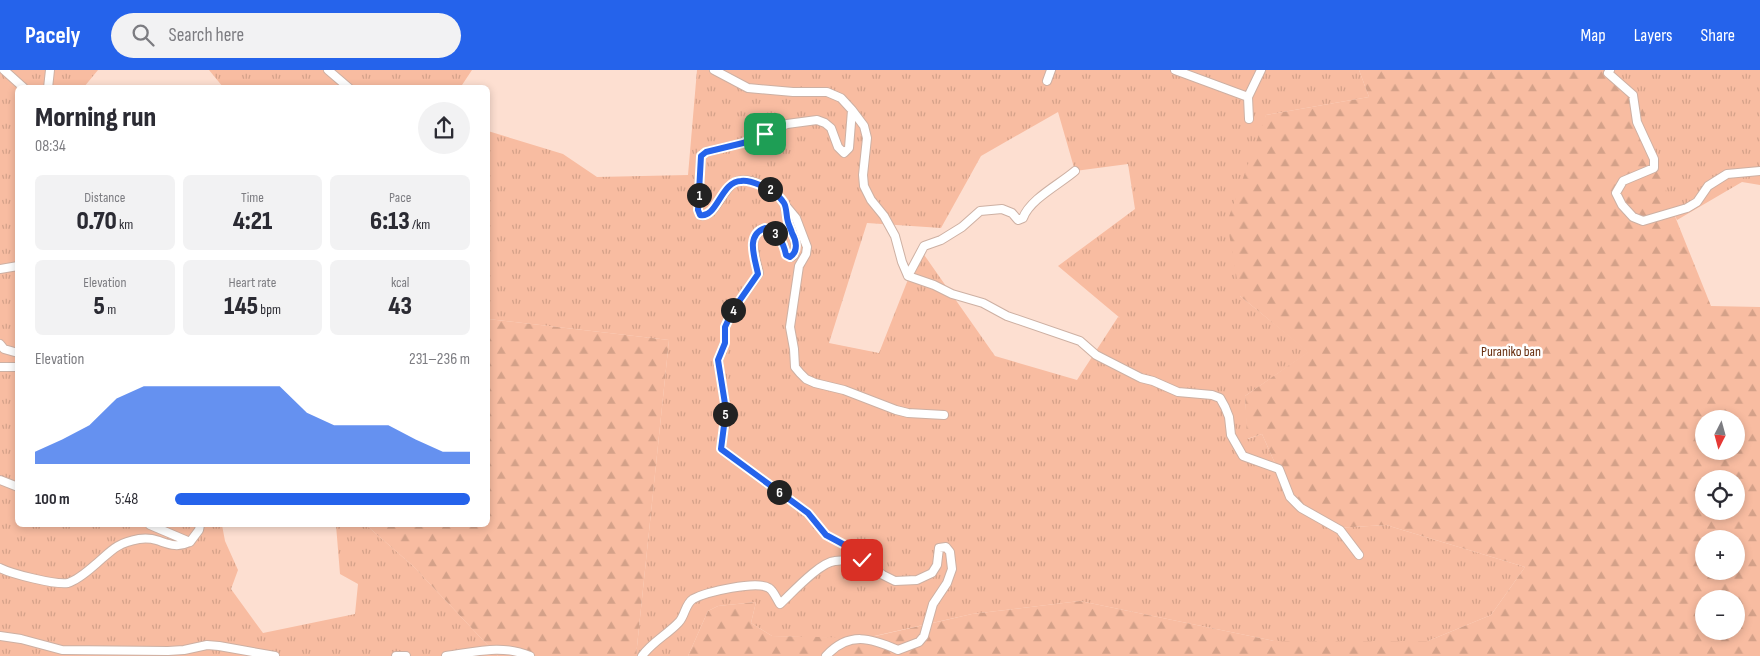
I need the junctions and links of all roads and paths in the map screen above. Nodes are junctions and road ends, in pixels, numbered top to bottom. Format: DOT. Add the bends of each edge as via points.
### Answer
graph roads {
  1 [pos="4,70"];
  2 [pos="50,70"];
  3 [pos="328,70"];
  4 [pos="714,70"];
  5 [pos="1051,70"];
  6 [pos="1175,70"];
  7 [pos="1261,70"];
  8 [pos="1610,70"];
  9 [pos="1047,81"];
  10 [pos="21,85"];
  11 [pos="48,85"];
  12 [pos="346,85"];
  13 [pos="1248,97"];
  14 [pos="852,110"];
  15 [pos="1249,119"];
  16 [pos="1075,171"];
  17 [pos="1760,171"];
  18 [pos="785,204"];
  19 [pos="15,266"];
  20 [pos="0,269"];
  21 [pos="908,276"];
  22 [pos="0,344"];
  23 [pos="15,352"];
  24 [pos="0,367"];
  25 [pos="15,367"];
  26 [pos="944,415"];
  27 [pos="0,480"];
  28 [pos="15,486"];
  29 [pos="155,527"];
  30 [pos="200,527"];
  31 [pos="190,542"];
  32 [pos="1360,555"];
  33 [pos="862,560"];
  34 [pos="0,568"];
  35 [pos="0,636"];
  36 [pos="276,656"];
  37 [pos="396,656"];
  38 [pos="406,656"];
  39 [pos="446,656"];
  40 [pos="530,656"];
  41 [pos="642,656"];
  42 [pos="826,656"];
  1 -- 10 [label="street"];
  2 -- 11 [label="street"];
  3 -- 12 [label="street"];
  4 -- 14 [label="street" via="748,88 827,92 841,98"];
  5 -- 9 [label="street"];
  6 -- 13 [label="street"];
  7 -- 13 [label="street"];
  8 -- 17 [label="street" via="1608,73 1633,95 1637,122 1654,159 1654,168 1623,181 1616,193 1622,206 1633,217 1643,221 1687,208 1697,202 1708,186 1727,174"];
  13 -- 15 [label="street"];
  14 -- 18 [label="street" via="849,148 844,153 838,147 831,128 817,120 787,124 701,156 700,215 710,214 725,191 740,180 769,188"];
  14 -- 21 [label="street" via="864,126 866,138 864,186 895,236"];
  16 -- 21 [label="street" via="1050,187 1026,210 1023,218 1018,220 1002,209 980,211 962,227 924,246"];
  18 -- 26 [label="street" via="796,218 807,247 799,266 790,327 796,367 800,373 815,383 844,390 896,410"];
  18 -- 33 [label="street" via="796,240 794,255 786,255 778,235 765,228 755,235 752,241 758,274 725,327 725,343 718,360 726,410 721,449 808,513 826,535 854,550"];
  19 -- 20 [label="street"];
  21 -- 32 [label="street" via="1080,341 1096,355 1141,378 1178,392 1220,398 1229,417 1231,435 1243,456 1280,468 1290,497 1301,508 1340,530"];
  22 -- 23 [label="street"];
  24 -- 25 [label="street"];
  27 -- 28 [label="street"];
  29 -- 31 [label="street"];
  30 -- 31 [label="street"];
  31 -- 34 [label="street" via="183,546 145,538 128,542 113,548 79,578 67,583"];
  33 -- 41 [label="street" via="834,560 819,567 780,604 771,589 756,586 735,586 692,600 681,620"];
  33 -- 42 [label="street" via="895,581 917,580 932,573 937,566 939,548 946,547 950,552 952,569 933,604 924,636 919,642 898,650 877,641 853,638 833,648"];
  35 -- 36 [label="street" via="21,638 62,650 168,651 207,645"];
  37 -- 38 [label="street"];
  39 -- 40 [label="street" via="494,649 516,650"];
}
